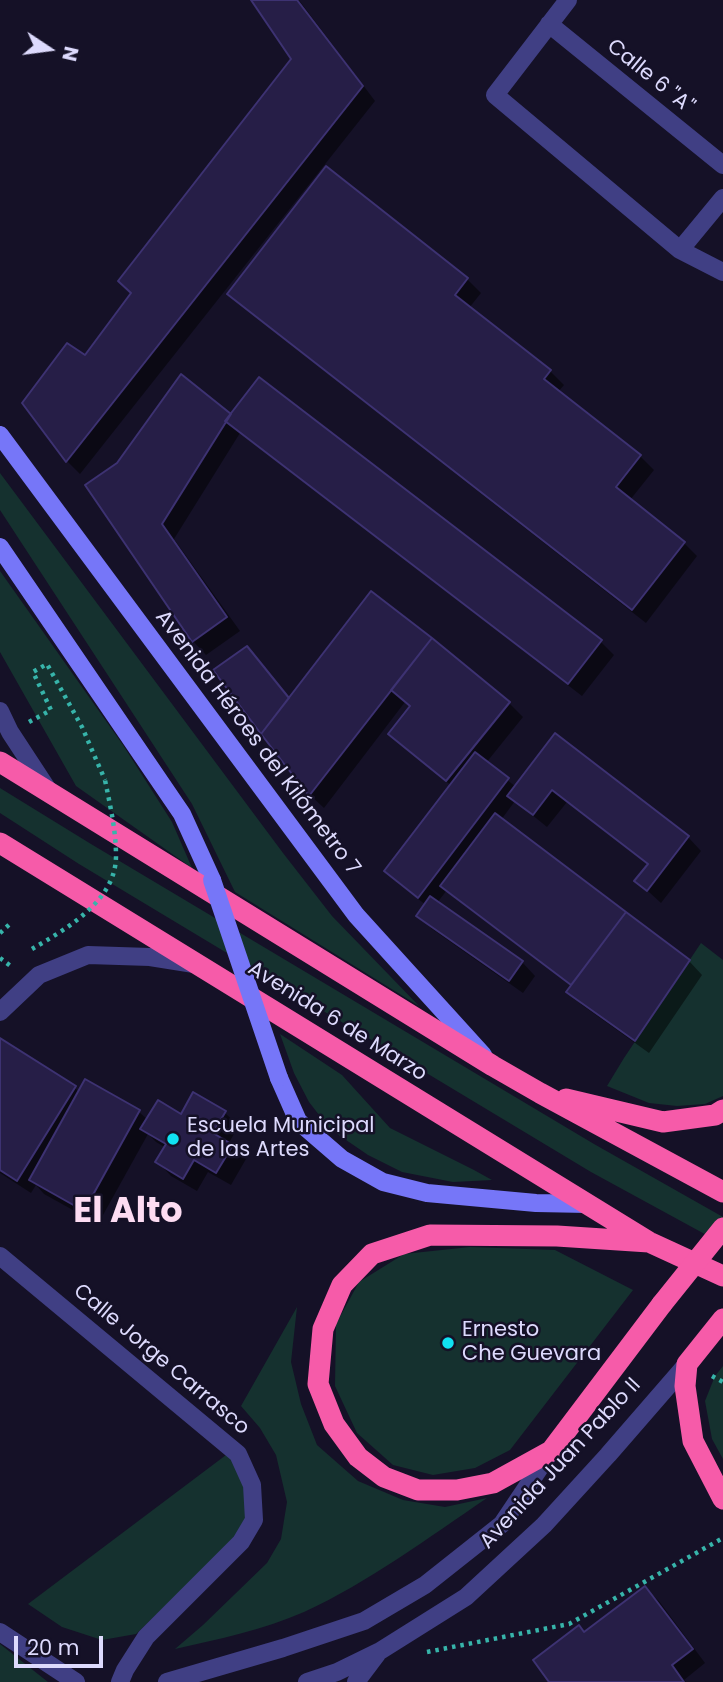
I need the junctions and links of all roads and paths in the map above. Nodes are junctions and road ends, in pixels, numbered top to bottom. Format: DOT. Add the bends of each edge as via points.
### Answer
graph roads {
  1 [pos="568,0"];
  2 [pos="549,24"];
  3 [pos="723,165"];
  4 [pos="723,198"];
  5 [pos="680,250"];
  6 [pos="723,272"];
  7 [pos="0,435"];
  8 [pos="0,547"];
  9 [pos="51,710"];
  10 [pos="0,711"];
  11 [pos="0,762"];
  12 [pos="50,793"];
  13 [pos="0,843"];
  14 [pos="11,922"];
  15 [pos="0,933"];
  16 [pos="32,949"];
  17 [pos="0,958"];
  18 [pos="199,965"];
  19 [pos="12,967"];
  20 [pos="0,1013"];
  21 [pos="493,1066"];
  22 [pos="538,1092"];
  23 [pos="723,1110"];
  24 [pos="723,1192"];
  25 [pos="588,1204"];
  26 [pos="723,1228"];
  27 [pos="649,1242"];
  28 [pos="0,1256"];
  29 [pos="723,1276"];
  30 [pos="721,1322"];
  31 [pos="687,1364"];
  32 [pos="551,1451"];
  33 [pos="723,1499"];
  34 [pos="723,1538"];
  35 [pos="0,1632"];
  36 [pos="380,1651"];
  37 [pos="76,1682"];
  38 [pos="120,1682"];
  39 [pos="167,1682"];
  40 [pos="307,1682"];
  41 [pos="356,1682"];
  1 -- 2 [label="street"];
  2 -- 3 [label="street, Calle 6 \"A\""];
  2 -- 5 [label="street" via="495,95"];
  4 -- 5 [label="street"];
  5 -- 6 [label="street"];
  7 -- 21 [label="main road, Avenida Héroes del Kilómetro 7" via="356,915"];
  8 -- 25 [label="main road, bridge" via="182,814 212,880 298,1121 342,1159 383,1182 427,1193"];
  9 -- 16 [label="path, bridge" via="33,672 47,664 105,780 116,858 97,903"];
  10 -- 12 [label="street"];
  11 -- 12 [label="highway, Avenida 6 de Marzo"];
  12 -- 21 [label="highway, Avenida 6 de Marzo"];
  13 -- 18 [label="highway, Avenida 6 de Marzo"];
  14 -- 15 [label="path"];
  17 -- 19 [label="path"];
  18 -- 20 [label="street" via="88,954 39,975"];
  18 -- 25 [label="highway, Avenida 6 de Marzo"];
  21 -- 22 [label="highway, Avenida 6 de Marzo"];
  22 -- 23 [label="highway" via="663,1122"];
  22 -- 24 [label="highway"];
  25 -- 27 [label="highway, Avenida 6 de Marzo"];
  26 -- 32 [label="highway, Avenida Juan Pablo II, bridge"];
  27 -- 29 [label="highway"];
  27 -- 32 [label="highway" via="430,1235 372,1254 342,1285 323,1329 318,1384 334,1424 358,1457 384,1477 418,1490 457,1490 493,1483"];
  28 -- 38 [label="street, Calle Jorge Carrasco" via="238,1454 252,1485 254,1520 241,1542 146,1637"];
  30 -- 31 [label="highway, Avenida Juan Pablo II"];
  31 -- 33 [label="highway" via="685,1394 693,1441"];
  31 -- 36 [label="street, Avenida Juan Pablo II" via="544,1525 466,1597"];
  32 -- 39 [label="street, Avenida Juan Pablo II" via="502,1524 425,1585 364,1621"];
  34 -- 36 [label="path" via="569,1624 426,1652"];
  35 -- 37 [label="street"];
  36 -- 40 [label="street, Avenida Juan Pablo II"];
  36 -- 41 [label="street"];
}
